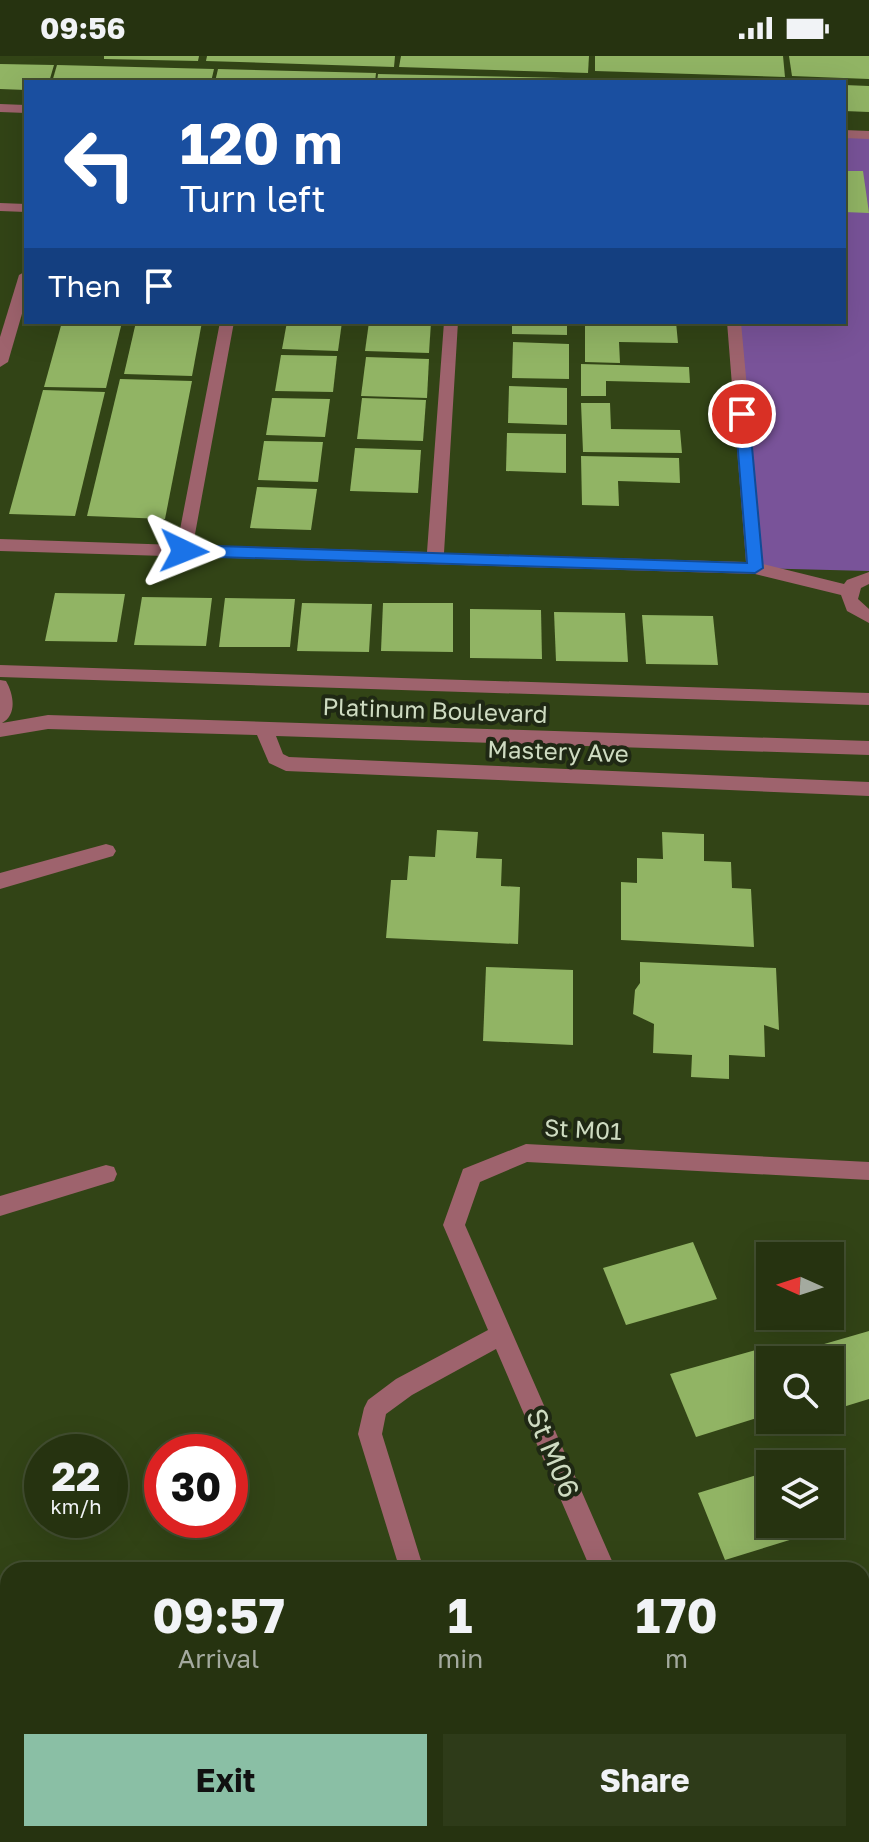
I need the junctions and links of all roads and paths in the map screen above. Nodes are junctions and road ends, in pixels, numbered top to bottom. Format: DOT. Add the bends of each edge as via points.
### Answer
graph roads {
  1 [pos="0,108"];
  2 [pos="24,109"];
  3 [pos="846,134"];
  4 [pos="869,135"];
  5 [pos="0,207"];
  6 [pos="24,208"];
  7 [pos="24,282"];
  8 [pos="227,324"];
  9 [pos="451,324"];
  10 [pos="734,324"];
  11 [pos="0,362"];
  12 [pos="0,545"];
  13 [pos="184,551"];
  14 [pos="435,558"];
  15 [pos="755,568"];
  16 [pos="869,578"];
  17 [pos="849,591"];
  18 [pos="865,616"];
  19 [pos="869,632"];
  20 [pos="0,671"];
  21 [pos="0,686"];
  22 [pos="869,699"];
  23 [pos="0,717"];
  24 [pos="0,730"];
  25 [pos="264,730"];
  26 [pos="869,748"];
  27 [pos="869,789"];
  28 [pos="106,851"];
  29 [pos="0,881"];
  30 [pos="869,1171"];
  31 [pos="106,1174"];
  32 [pos="0,1206"];
  33 [pos="501,1335"];
  34 [pos="410,1562"];
  35 [pos="600,1562"];
  1 -- 2 [label="street"];
  3 -- 4 [label="street"];
  5 -- 6 [label="street"];
  7 -- 11 [label="street"];
  8 -- 13 [label="street"];
  9 -- 14 [label="street"];
  10 -- 15 [label="street"];
  12 -- 13 [label="street"];
  13 -- 14 [label="street"];
  14 -- 15 [label="street"];
  15 -- 17 [label="street"];
  16 -- 17 [label="street"];
  17 -- 18 [label="street" via="853,607"];
  18 -- 19 [label="street"];
  20 -- 22 [label="street, Platinum Boulevard"];
  21 -- 23 [label="street" via="5,699"];
  24 -- 25 [label="street, Platinum Boulevard" via="48,722"];
  25 -- 26 [label="street, Platinum Boulevard"];
  25 -- 27 [label="street, Mastery Ave" via="276,758 286,764"];
  28 -- 29 [label="street"];
  30 -- 33 [label="street, St M01" via="526,1153 471,1176 454,1225"];
  31 -- 32 [label="street"];
  33 -- 34 [label="street" via="404,1387 376,1408 370,1434"];
  33 -- 35 [label="street, St M06"];
}
